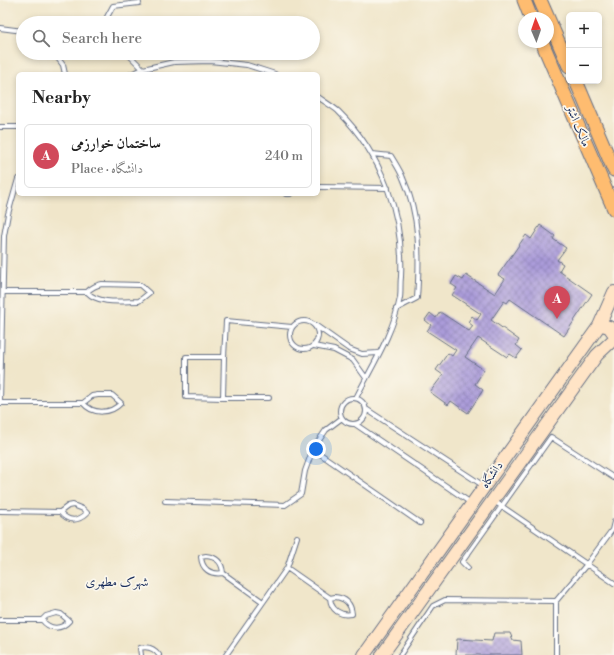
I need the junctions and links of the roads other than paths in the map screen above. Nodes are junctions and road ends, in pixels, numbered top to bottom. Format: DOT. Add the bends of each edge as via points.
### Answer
graph roads {
  1 [pos="524,0"];
  2 [pos="540,0"];
  3 [pos="139,3"];
  4 [pos="529,12"];
  5 [pos="108,16"];
  6 [pos="0,28"];
  7 [pos="16,30"];
  8 [pos="545,48"];
  9 [pos="566,59"];
  10 [pos="59,60"];
  11 [pos="134,60"];
  12 [pos="143,69"];
  13 [pos="65,72"];
  14 [pos="136,72"];
  15 [pos="269,72"];
  16 [pos="577,84"];
  17 [pos="320,98"];
  18 [pos="0,127"];
  19 [pos="16,127"];
  20 [pos="372,154"];
  21 [pos="614,170"];
  22 [pos="16,186"];
  23 [pos="320,187"];
  24 [pos="388,188"];
  25 [pos="614,209"];
  26 [pos="2,236"];
  27 [pos="3,292"];
  28 [pos="87,292"];
  29 [pos="614,292"];
  30 [pos="396,309"];
  31 [pos="314,324"];
  32 [pos="599,326"];
  33 [pos="292,327"];
  34 [pos="614,334"];
  35 [pos="614,339"];
  36 [pos="1,346"];
  37 [pos="314,346"];
  38 [pos="378,353"];
  39 [pos="224,357"];
  40 [pos="366,378"];
  41 [pos="224,398"];
  42 [pos="269,398"];
  43 [pos="356,398"];
  44 [pos="0,402"];
  45 [pos="83,403"];
  46 [pos="366,409"];
  47 [pos="342,418"];
  48 [pos="355,424"];
  49 [pos="313,449"];
  50 [pos="614,478"];
  51 [pos="484,486"];
  52 [pos="165,501"];
  53 [pos="497,503"];
  54 [pos="472,504"];
  55 [pos="0,511"];
  56 [pos="60,512"];
  57 [pos="614,522"];
  58 [pos="420,523"];
  59 [pos="297,537"];
  60 [pos="587,564"];
  61 [pos="286,568"];
  62 [pos="468,568"];
  63 [pos="223,573"];
  64 [pos="614,583"];
  65 [pos="330,598"];
  66 [pos="556,601"];
  67 [pos="263,602"];
  68 [pos="0,620"];
  69 [pos="42,620"];
  70 [pos="141,655"];
  71 [pos="159,655"];
  72 [pos="226,655"];
  73 [pos="364,655"];
  74 [pos="382,655"];
  75 [pos="400,655"];
  76 [pos="556,655"];
  1 -- 4 [label="main road"];
  2 -- 9 [label="main road"];
  3 -- 5 [label="lane" via="113,6"];
  6 -- 7 [label="lane"];
  8 -- 25 [label="main road, مالک اشتر"];
  10 -- 13 [label="lane"];
  11 -- 12 [label="lane"];
  12 -- 14 [label="lane"];
  12 -- 15 [label="lane" via="174,62 210,61 247,65"];
  16 -- 21 [label="main road, مالک اشتر"];
  17 -- 20 [label="lane" via="337,110"];
  18 -- 19 [label="lane"];
  20 -- 24 [label="lane"];
  20 -- 30 [label="lane" via="391,156 403,178 417,229 417,298"];
  22 -- 26 [label="lane"];
  23 -- 24 [label="lane"];
  24 -- 30 [label="lane" via="395,209 402,264 400,298"];
  26 -- 27 [label="lane"];
  27 -- 28 [label="lane"];
  27 -- 36 [label="lane"];
  28 -- 28 [label="lane" via="96,299 139,301 149,293 140,286 102,284"];
  29 -- 32 [label="main road, دانشگاه"];
  30 -- 38 [label="lane" via="390,331"];
  31 -- 33 [label="lane" via="305,321 295,323"];
  31 -- 37 [label="lane" via="318,337"];
  31 -- 38 [label="lane" via="362,354"];
  32 -- 34 [label="main road" via="609,327"];
  32 -- 51 [label="main road, دانشگاه"];
  33 -- 37 [label="lane" via="289,336 296,348 306,350"];
  33 -- 39 [label="lane" via="226,321"];
  35 -- 53 [label="main road, دانشگاه" via="597,354"];
  36 -- 44 [label="lane"];
  37 -- 40 [label="lane" via="334,350 353,360"];
  38 -- 40 [label="lane"];
  39 -- 41 [label="lane"];
  39 -- 41 [label="lane" via="186,357 186,397"];
  40 -- 43 [label="lane"];
  41 -- 42 [label="lane"];
  43 -- 46 [label="lane" via="365,404"];
  43 -- 47 [label="lane" via="351,398 343,404"];
  44 -- 45 [label="lane"];
  45 -- 45 [label="lane" via="87,408 98,412 112,411 121,403 112,395 98,395"];
  46 -- 48 [label="lane" via="364,419"];
  46 -- 51 [label="lane"];
  47 -- 48 [label="lane" via="350,424"];
  47 -- 49 [label="lane" via="326,430"];
  48 -- 54 [label="lane"];
  49 -- 52 [label="lane" via="305,471 301,494 284,505"];
  49 -- 58 [label="lane"];
  50 -- 53 [label="lane" via="551,437"];
  51 -- 54 [label="main road, دانشگاه"];
  53 -- 60 [label="lane"];
  53 -- 62 [label="lane" via="462,562"];
  53 -- 74 [label="main road, دانشگاه"];
  54 -- 73 [label="main road, دانشگاه"];
  55 -- 56 [label="lane"];
  56 -- 56 [label="lane" via="73,520 87,513 73,505 63,508"];
  57 -- 60 [label="lane" via="612,530"];
  59 -- 61 [label="lane"];
  60 -- 64 [label="lane"];
  60 -- 66 [label="lane"];
  61 -- 65 [label="lane"];
  61 -- 67 [label="lane"];
  63 -- 63 [label="lane" via="220,562 212,556 201,557 207,571"];
  63 -- 67 [label="lane"];
  65 -- 65 [label="lane" via="336,612 352,614 349,603 345,600"];
  66 -- 75 [label="lane" via="445,600 433,606"];
  66 -- 76 [label="lane"];
  67 -- 72 [label="lane"];
  68 -- 69 [label="lane"];
  69 -- 69 [label="lane" via="55,628 69,621 56,613"];
  70 -- 71 [label="lane" via="140,648 145,647 155,650"];
}
